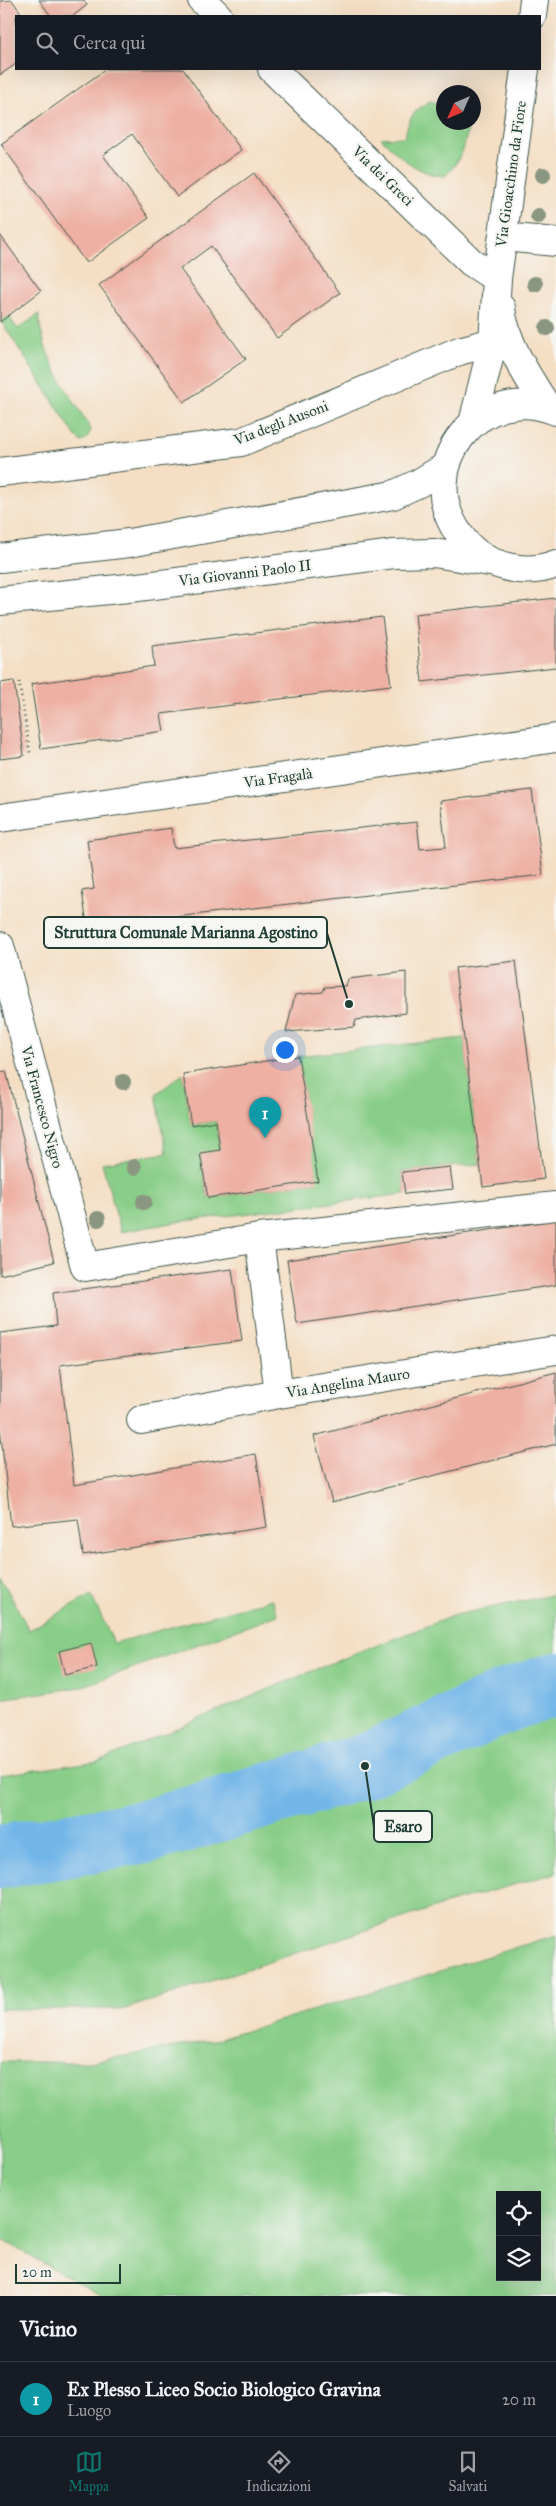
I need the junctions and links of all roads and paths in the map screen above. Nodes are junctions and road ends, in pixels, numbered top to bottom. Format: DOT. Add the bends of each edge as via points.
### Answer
graph roads {
  1 [pos="202,0"];
  2 [pos="534,0"];
  3 [pos="217,15"];
  4 [pos="532,15"];
  5 [pos="273,70"];
  6 [pos="525,70"];
  7 [pos="503,237"];
  8 [pos="556,242"];
  9 [pos="497,279"];
  10 [pos="493,342"];
  11 [pos="551,409"];
  12 [pos="473,423"];
  13 [pos="445,467"];
  14 [pos="0,472"];
  15 [pos="0,558"];
  16 [pos="490,562"];
  17 [pos="556,564"];
  18 [pos="0,601"];
  19 [pos="19,682"];
  20 [pos="556,738"];
  21 [pos="30,753"];
  22 [pos="0,818"];
  23 [pos="0,946"];
  24 [pos="556,1206"];
  25 [pos="260,1238"];
  26 [pos="556,1350"];
  27 [pos="279,1394"];
  28 [pos="141,1420"];
  1 -- 3 [label="street"];
  2 -- 4 [label="street"];
  5 -- 9 [label="street, Via dei Greci" via="471,262"];
  6 -- 7 [label="street, Via Gioacchino da Fiore"];
  7 -- 8 [label="street"];
  7 -- 9 [label="street, Via Gioacchino da Fiore"];
  9 -- 10 [label="street"];
  9 -- 11 [label="street" via="502,320 524,371"];
  10 -- 12 [label="street"];
  10 -- 14 [label="street, Via degli Ausoni" via="459,351 241,442"];
  11 -- 12 [label="street" via="520,404 495,409"];
  12 -- 13 [label="street" via="455,442"];
  13 -- 15 [label="street" via="393,495 129,543"];
  13 -- 16 [label="street" via="444,495 451,523 467,546"];
  16 -- 17 [label="street" via="518,570"];
  16 -- 18 [label="street, Via Giovanni Paolo II" via="434,553 394,554"];
  19 -- 21 [label="path"];
  20 -- 22 [label="street, Via Fragalà"];
  23 -- 25 [label="street, Via Francesco Nigro" via="85,1268"];
  24 -- 25 [label="street"];
  25 -- 27 [label="street"];
  26 -- 27 [label="street, Via Angelina Mauro"];
  27 -- 28 [label="street, Via Angelina Mauro"];
}
